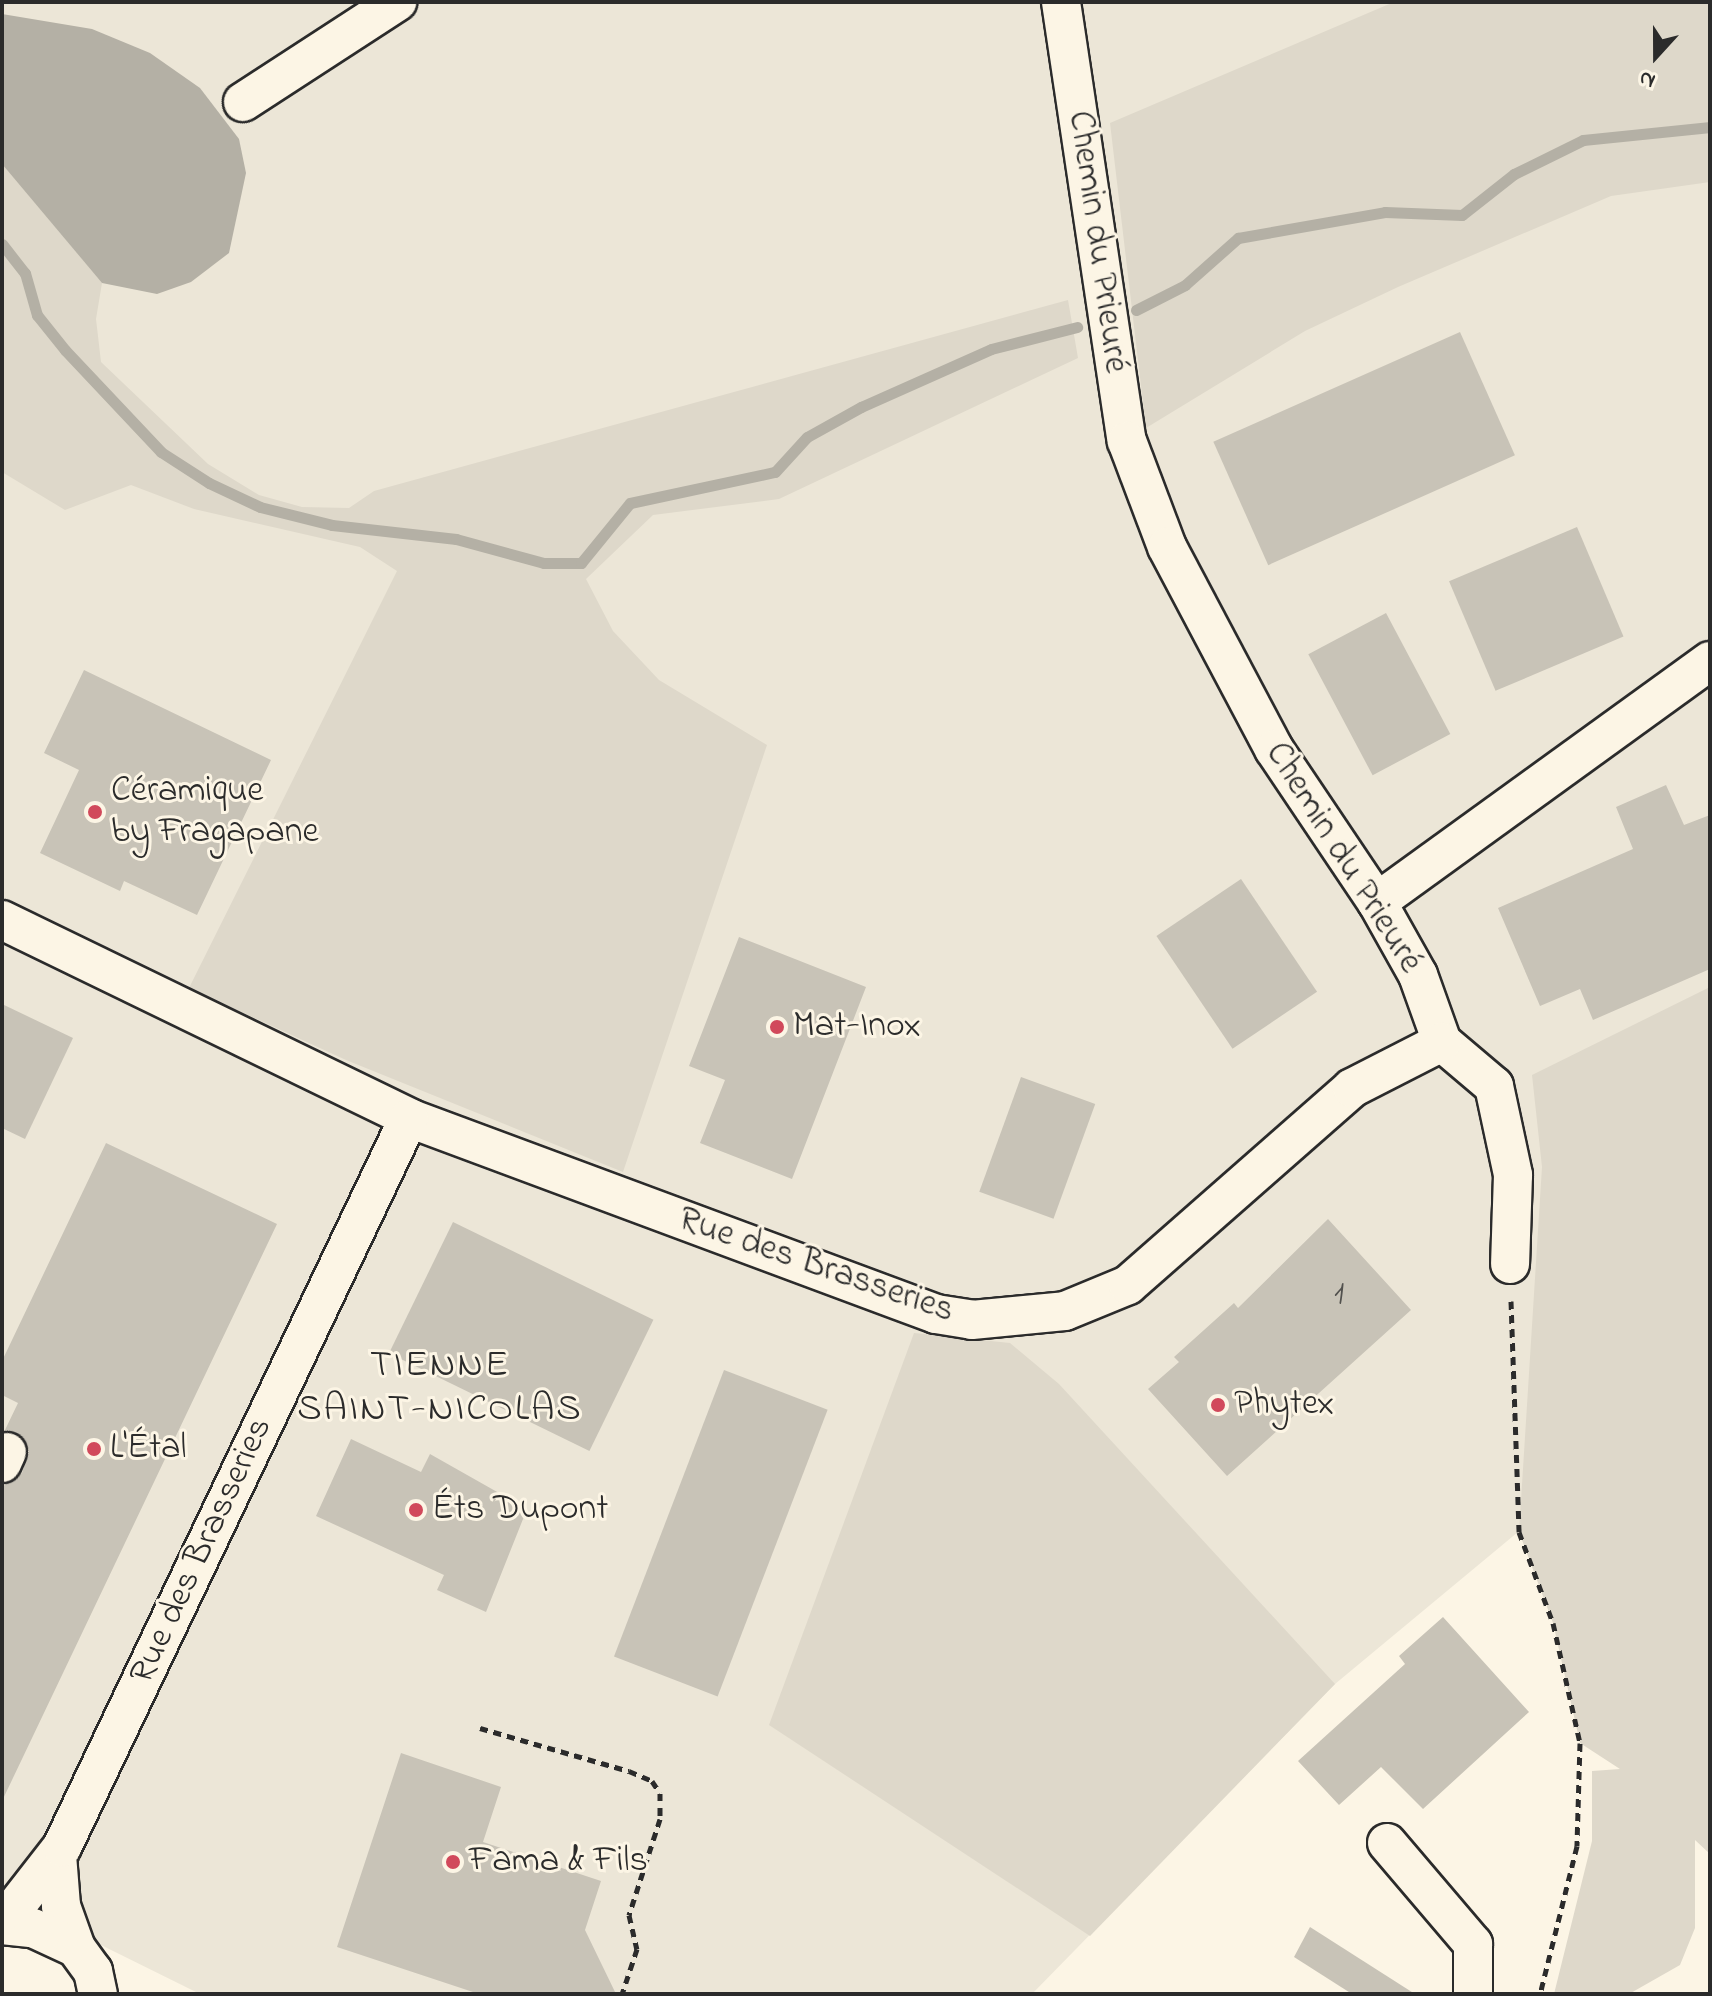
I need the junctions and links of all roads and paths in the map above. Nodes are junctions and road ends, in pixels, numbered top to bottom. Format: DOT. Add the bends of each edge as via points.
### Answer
graph roads {
  1 [pos="1061,2"];
  2 [pos="376,8"];
  3 [pos="243,102"];
  4 [pos="1710,661"];
  5 [pos="1377,902"];
  6 [pos="2,920"];
  7 [pos="1442,1042"];
  8 [pos="409,1118"];
  9 [pos="1510,1264"];
  10 [pos="480,1728"];
  11 [pos="1387,1843"];
  12 [pos="57,1855"];
  13 [pos="2,1924"];
  14 [pos="89,1971"];
  15 [pos="130,1994"];
  16 [pos="622,1994"];
  17 [pos="1473,1994"];
  18 [pos="1540,1994"];
  1 -- 5 [label="street, Chemin du Prieuré" via="1127,441 1167,547 1274,749"];
  2 -- 3 [label="street"];
  4 -- 5 [label="street"];
  5 -- 7 [label="street, Chemin du Prieuré" via="1418,975"];
  6 -- 8 [label="street, Rue des Brasseries"];
  7 -- 8 [label="street, Rue des Brasseries" via="1352,1088 1128,1285 1065,1311 1012,1318 936,1314"];
  7 -- 9 [label="street" via="1494,1086 1513,1175"];
  8 -- 12 [label="street, Rue des Brasseries"];
  9 -- 18 [label="path" via="1519,1532 1553,1623 1580,1743 1577,1846"];
  10 -- 16 [label="path" via="629,1771 652,1781 660,1793 660,1819 629,1915 637,1949"];
  11 -- 17 [label="street" via="1473,1944"];
  12 -- 13 [label="street, Rue des Brasseries"];
  12 -- 14 [label="street" via="61,1906"];
  13 -- 14 [label="street" via="33,1928"];
  14 -- 15 [label="street"];
}
